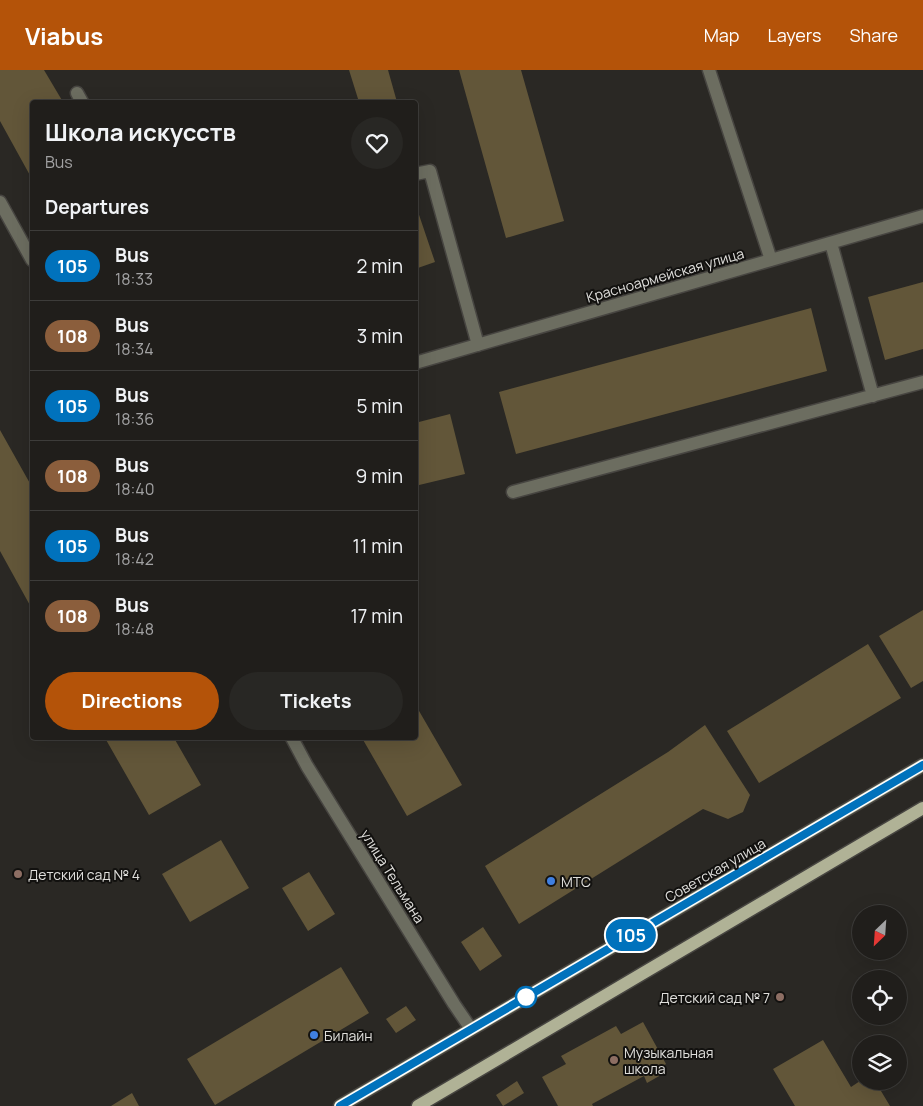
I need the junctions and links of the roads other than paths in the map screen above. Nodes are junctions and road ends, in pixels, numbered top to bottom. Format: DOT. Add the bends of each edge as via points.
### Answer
graph roads {
  1 [pos="709,70"];
  2 [pos="418,173"];
  3 [pos="0,202"];
  4 [pos="923,216"];
  5 [pos="831,243"];
  6 [pos="30,256"];
  7 [pos="771,260"];
  8 [pos="478,345"];
  9 [pos="418,362"];
  10 [pos="923,382"];
  11 [pos="872,396"];
  12 [pos="513,492"];
  13 [pos="293,740"];
  14 [pos="923,765"];
  15 [pos="923,808"];
  16 [pos="471,1029"];
  17 [pos="340,1106"];
  18 [pos="418,1106"];
  1 -- 7 [label="street"];
  2 -- 8 [label="street" via="430,170"];
  3 -- 6 [label="street"];
  4 -- 5 [label="street, Красноармейская улица"];
  5 -- 7 [label="street, Красноармейская улица"];
  5 -- 11 [label="street"];
  7 -- 8 [label="street, Красноармейская улица"];
  8 -- 9 [label="street, Красноармейская улица"];
  10 -- 11 [label="street"];
  11 -- 12 [label="street"];
  13 -- 16 [label="street, улица Тельмана"];
  14 -- 16 [label="main road, Советская улица"];
  15 -- 18 [label="main road"];
  16 -- 17 [label="main road, Советская улица"];
}
